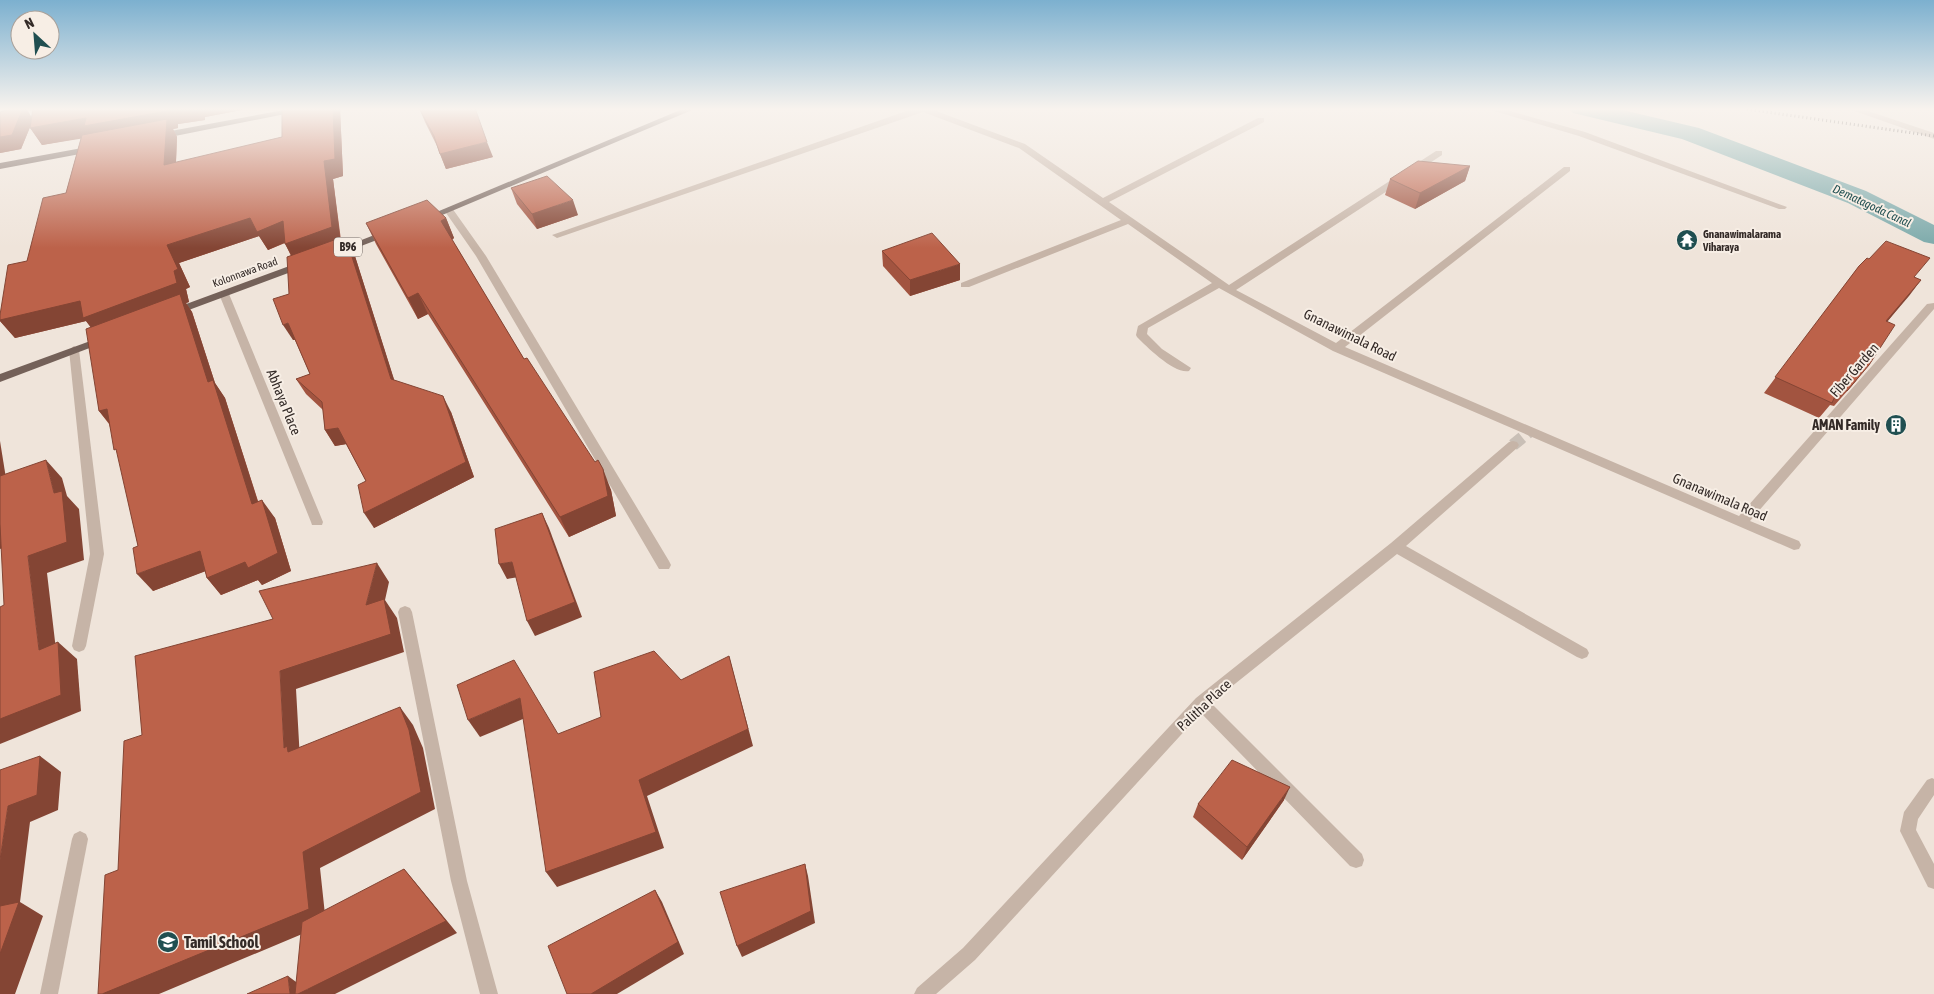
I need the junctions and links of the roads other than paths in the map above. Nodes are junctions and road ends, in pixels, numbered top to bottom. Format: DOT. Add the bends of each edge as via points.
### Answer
graph roads {
  1 [pos="62,154"];
  2 [pos="582,154"];
  3 [pos="789,154"];
  4 [pos="1034,154"];
  5 [pos="1195,154"];
  6 [pos="1437,154"];
  7 [pos="1638,154"];
  8 [pos="0,166"];
  9 [pos="1567,169"];
  10 [pos="1103,202"];
  11 [pos="1782,207"];
  12 [pos="449,210"];
  13 [pos="1129,220"];
  14 [pos="413,223"];
  15 [pos="395,230"];
  16 [pos="557,235"];
  17 [pos="1219,283"];
  18 [pos="965,285"];
  19 [pos="1229,290"];
  20 [pos="224,294"];
  21 [pos="1931,306"];
  22 [pos="168,315"];
  23 [pos="112,336"];
  24 [pos="1337,348"];
  25 [pos="74,350"];
  26 [pos="1186,368"];
  27 [pos="0,378"];
  28 [pos="1513,445"];
  29 [pos="317,522"];
  30 [pos="1741,522"];
  31 [pos="1794,545"];
  32 [pos="1396,546"];
  33 [pos="664,565"];
  34 [pos="405,612"];
  35 [pos="79,646"];
  36 [pos="1582,653"];
  37 [pos="1202,703"];
  38 [pos="1932,785"];
  39 [pos="80,839"];
  40 [pos="1356,860"];
  41 [pos="1934,881"];
  42 [pos="49,994"];
  43 [pos="489,994"];
  44 [pos="923,994"];
  1 -- 8 [label="main road"];
  2 -- 12 [label="main road"];
  3 -- 16 [label="street"];
  4 -- 10 [label="street, Gnanawimala Road"];
  5 -- 10 [label="street"];
  6 -- 19 [label="street"];
  7 -- 11 [label="street"];
  9 -- 24 [label="street"];
  10 -- 13 [label="street, Gnanawimala Road"];
  12 -- 14 [label="main road"];
  12 -- 33 [label="street" via="481,256"];
  13 -- 17 [label="street, Gnanawimala Road"];
  13 -- 18 [label="street"];
  15 -- 20 [label="main road, Kolonnawa Road / B96"];
  17 -- 19 [label="street, Gnanawimala Road"];
  17 -- 26 [label="street" via="1142,326 1142,335 1158,352"];
  19 -- 24 [label="street, Gnanawimala Road"];
  20 -- 22 [label="main road, Kolonnawa Road / B96"];
  20 -- 29 [label="street, Abhaya Place"];
  21 -- 30 [label="street, Fiber Garden"];
  23 -- 25 [label="main road"];
  24 -- 30 [label="street, Gnanawimala Road"];
  25 -- 27 [label="main road"];
  25 -- 35 [label="street" via="97,554"];
  28 -- 32 [label="street, Palitha Place"];
  30 -- 31 [label="street, Gnanawimala Road"];
  32 -- 36 [label="street"];
  32 -- 37 [label="street, Palitha Place"];
  34 -- 43 [label="street" via="459,881"];
  37 -- 40 [label="street"];
  37 -- 44 [label="street, Palitha Place" via="969,954"];
  38 -- 41 [label="street" via="1910,817 1908,831"];
  39 -- 42 [label="street"];
}
